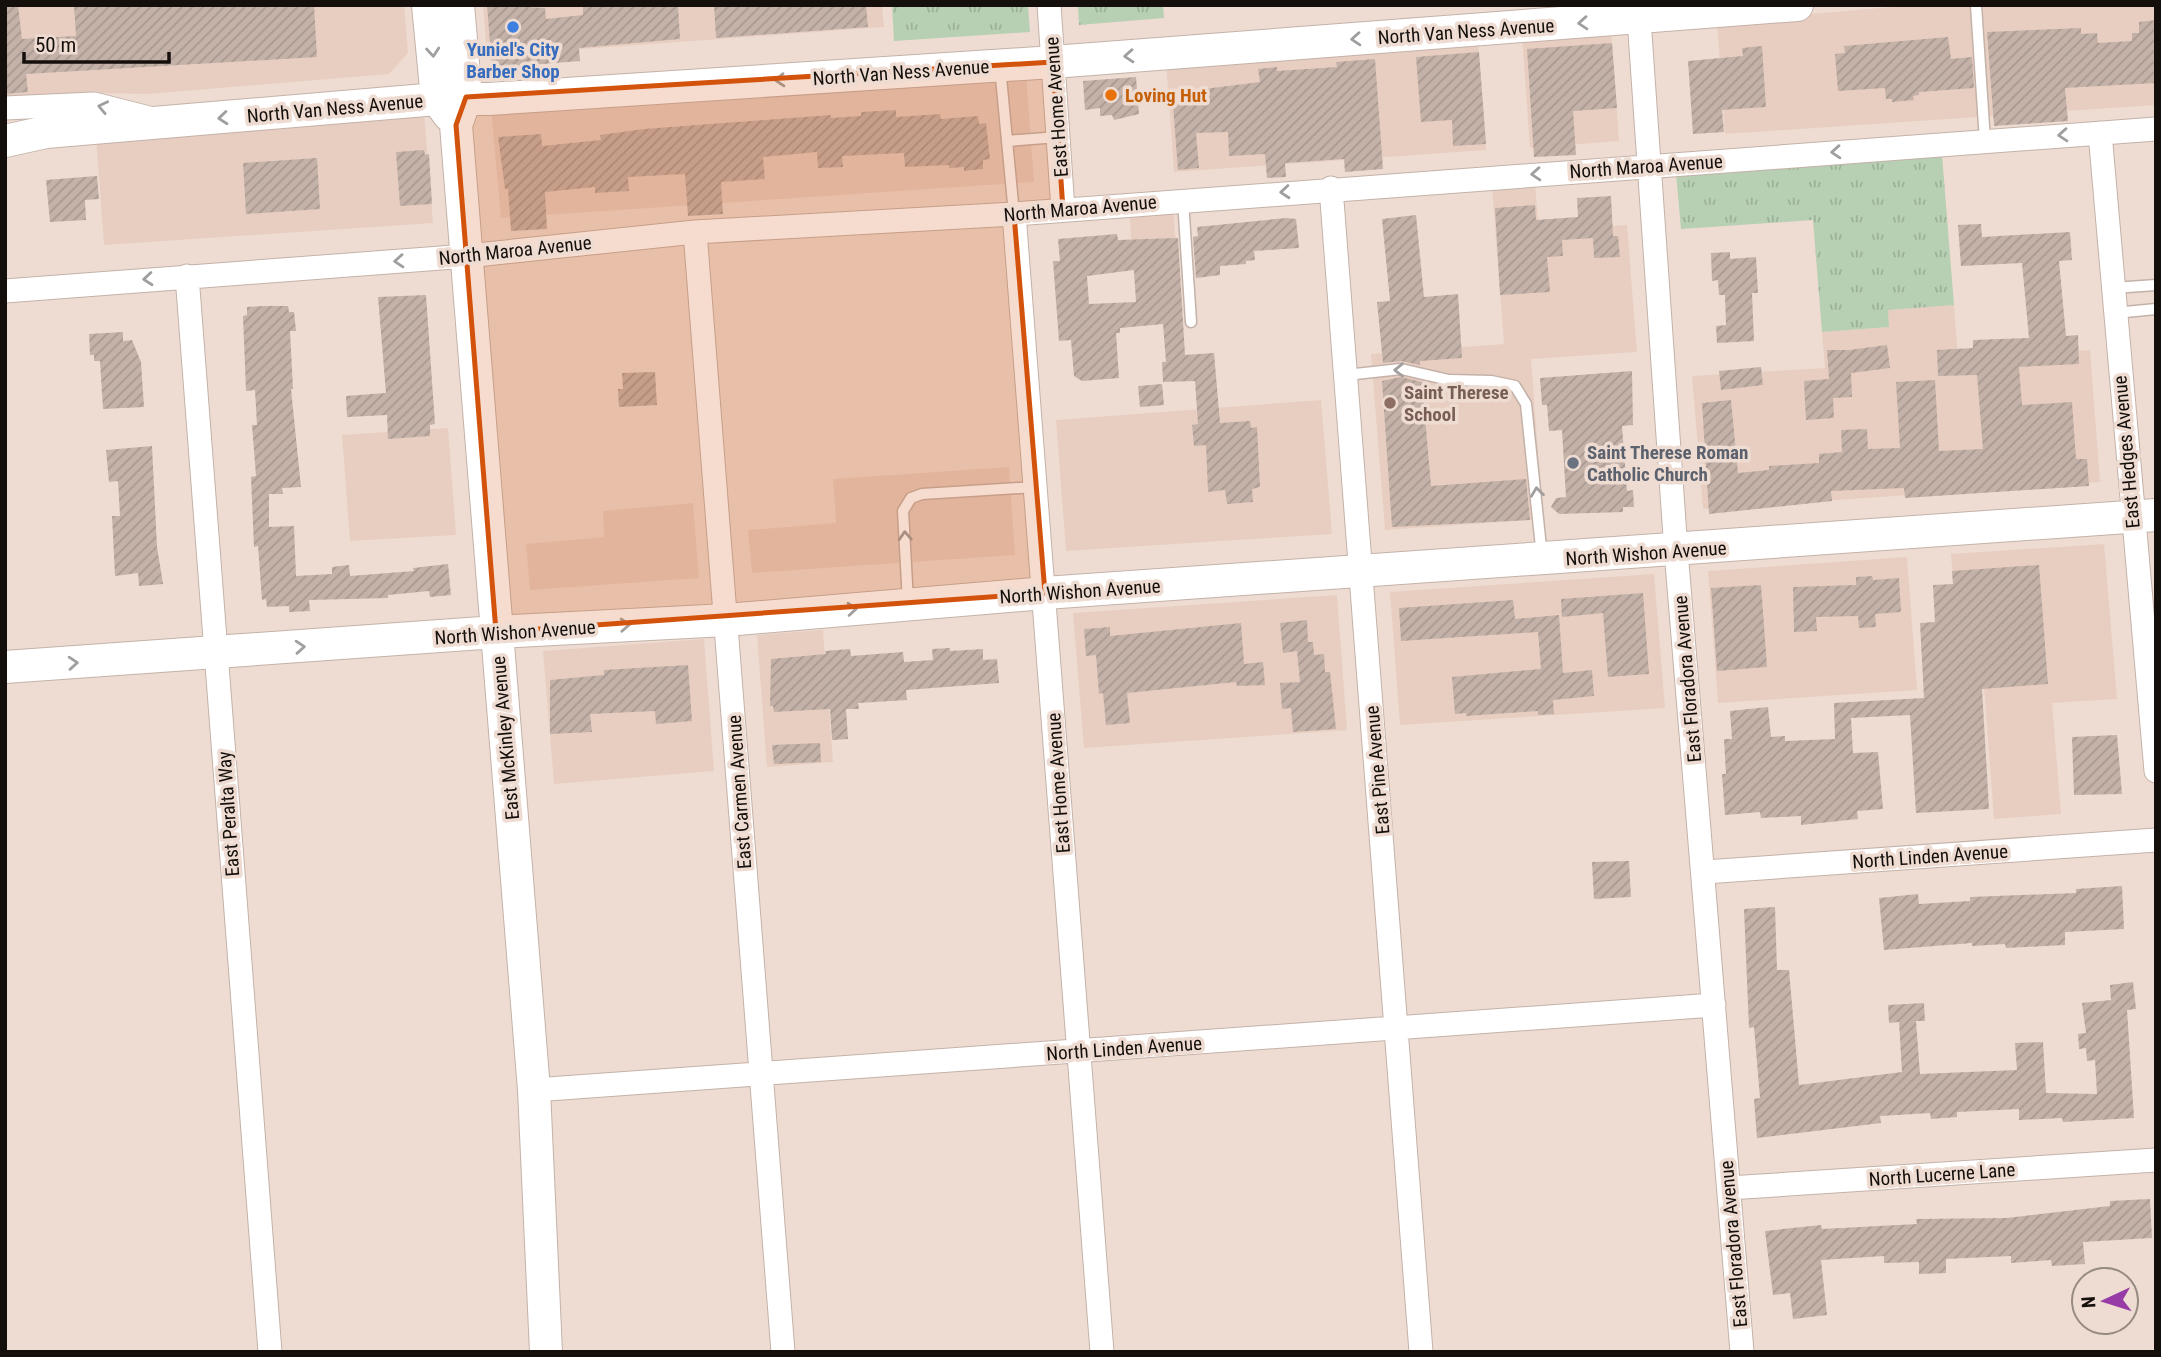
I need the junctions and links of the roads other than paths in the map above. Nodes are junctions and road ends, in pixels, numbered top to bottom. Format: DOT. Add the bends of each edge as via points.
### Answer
graph roads {
  1 [pos="428,5"];
  2 [pos="458,5"];
  3 [pos="1049,5"];
  4 [pos="1797,5"];
  5 [pos="1976,5"];
  6 [pos="1639,12"];
  7 [pos="1053,62"];
  8 [pos="1000,65"];
  9 [pos="453,107"];
  10 [pos="5,108"];
  11 [pos="169,123"];
  12 [pos="2156,130"];
  13 [pos="2100,133"];
  14 [pos="1058,137"];
  15 [pos="5,141"];
  16 [pos="1006,141"];
  17 [pos="1985,141"];
  18 [pos="1651,166"];
  19 [pos="1331,188"];
  20 [pos="1183,200"];
  21 [pos="1063,210"];
  22 [pos="1014,214"];
  23 [pos="695,232"];
  24 [pos="467,256"];
  25 [pos="187,276"];
  26 [pos="2156,285"];
  27 [pos="2113,288"];
  28 [pos="5,291"];
  29 [pos="2156,309"];
  30 [pos="2115,313"];
  31 [pos="1191,322"];
  32 [pos="1346,375"];
  33 [pos="1036,488"];
  34 [pos="2144,516"];
  35 [pos="1676,551"];
  36 [pos="1542,560"];
  37 [pos="1361,571"];
  38 [pos="1045,593"];
  39 [pos="908,605"];
  40 [pos="726,620"];
  41 [pos="496,632"];
  42 [pos="215,653"];
  43 [pos="5,667"];
  44 [pos="2156,771"];
  45 [pos="2156,841"];
  46 [pos="1704,872"];
  47 [pos="1714,1005"];
  48 [pos="1398,1027"];
  49 [pos="1078,1052"];
  50 [pos="761,1074"];
  51 [pos="534,1090"];
  52 [pos="2156,1160"];
  53 [pos="1729,1188"];
  54 [pos="270,1352"];
  55 [pos="546,1352"];
  56 [pos="783,1352"];
  57 [pos="1102,1352"];
  58 [pos="1421,1352"];
  59 [pos="1742,1352"];
  1 -- 9 [label="main road, East McKinley Avenue, one-way"];
  2 -- 9 [label="main road, East McKinley Avenue"];
  3 -- 7 [label="street, East Home Avenue"];
  4 -- 6 [label="main road, North Van Ness Avenue"];
  5 -- 17 [label="lane"];
  6 -- 7 [label="main road, North Van Ness Avenue, one-way"];
  6 -- 18 [label="street, East Floradora Avenue"];
  7 -- 8 [label="main road, North Van Ness Avenue"];
  7 -- 14 [label="street, East Home Avenue"];
  8 -- 9 [label="main road, North Van Ness Avenue, one-way" via="489,99"];
  8 -- 16 [label="lane"];
  9 -- 11 [label="main road, North Van Ness Avenue, one-way"];
  9 -- 24 [label="main road, East McKinley Avenue"];
  11 -- 10 [label="street, one-way" via="94,104"];
  11 -- 15 [label="main road, North Van Ness Avenue" via="46,132"];
  12 -- 13 [label="street, North Maroa Avenue"];
  13 -- 17 [label="street, North Maroa Avenue, one-way"];
  13 -- 27 [label="street, East Hedges Avenue"];
  14 -- 16 [label="lane"];
  14 -- 21 [label="street, East Home Avenue"];
  16 -- 22 [label="lane"];
  17 -- 18 [label="street, North Maroa Avenue, one-way"];
  18 -- 19 [label="street, North Maroa Avenue, one-way"];
  18 -- 35 [label="street, East Floradora Avenue"];
  19 -- 20 [label="street, North Maroa Avenue, one-way"];
  19 -- 32 [label="street, East Pine Avenue"];
  20 -- 21 [label="street, North Maroa Avenue"];
  20 -- 31 [label="lane"];
  21 -- 22 [label="street, North Maroa Avenue"];
  22 -- 23 [label="street, North Maroa Avenue"];
  22 -- 33 [label="street, East Home Avenue"];
  23 -- 24 [label="street, North Maroa Avenue"];
  23 -- 40 [label="street, East Carmen Avenue"];
  24 -- 25 [label="street, North Maroa Avenue, one-way"];
  24 -- 41 [label="main road, East McKinley Avenue"];
  25 -- 28 [label="street, North Maroa Avenue, one-way"];
  25 -- 42 [label="street, East Peralta Way"];
  26 -- 27 [label="lane"];
  27 -- 30 [label="street, East Hedges Avenue"];
  29 -- 30 [label="lane"];
  30 -- 34 [label="street, East Hedges Avenue"];
  36 -- 32 [label="lane, one-way" via="1526,404 1515,386 1436,378 1423,371 1401,369"];
  32 -- 37 [label="street, East Pine Avenue"];
  33 -- 38 [label="street, East Home Avenue"];
  39 -- 33 [label="lane, one-way" via="903,511 911,498"];
  34 -- 35 [label="main road, North Wishon Avenue"];
  34 -- 44 [label="street, East Hedges Avenue"];
  35 -- 36 [label="main road, North Wishon Avenue"];
  35 -- 46 [label="street, East Floradora Avenue"];
  36 -- 37 [label="main road, North Wishon Avenue"];
  37 -- 38 [label="main road, North Wishon Avenue"];
  37 -- 48 [label="street, East Pine Avenue"];
  38 -- 39 [label="main road, North Wishon Avenue"];
  38 -- 49 [label="street, East Home Avenue"];
  40 -- 39 [label="main road, North Wishon Avenue, one-way"];
  41 -- 40 [label="main road, North Wishon Avenue, one-way"];
  40 -- 50 [label="street, East Carmen Avenue"];
  42 -- 41 [label="main road, North Wishon Avenue, one-way"];
  41 -- 51 [label="main road, East McKinley Avenue"];
  43 -- 42 [label="main road, North Wishon Avenue, one-way"];
  42 -- 54 [label="street, East Peralta Way"];
  45 -- 46 [label="street, North Linden Avenue"];
  46 -- 47 [label="street, East Floradora Avenue"];
  47 -- 48 [label="street, North Linden Avenue"];
  47 -- 53 [label="street, East Floradora Avenue"];
  48 -- 49 [label="street, North Linden Avenue"];
  48 -- 58 [label="street, East Pine Avenue"];
  49 -- 50 [label="street, North Linden Avenue"];
  49 -- 57 [label="street, East Home Avenue"];
  50 -- 51 [label="street, North Linden Avenue"];
  50 -- 56 [label="street, East Carmen Avenue"];
  51 -- 55 [label="main road, East McKinley Avenue"];
  52 -- 53 [label="street, North Lucerne Lane"];
  53 -- 59 [label="street, East Floradora Avenue"];
}
